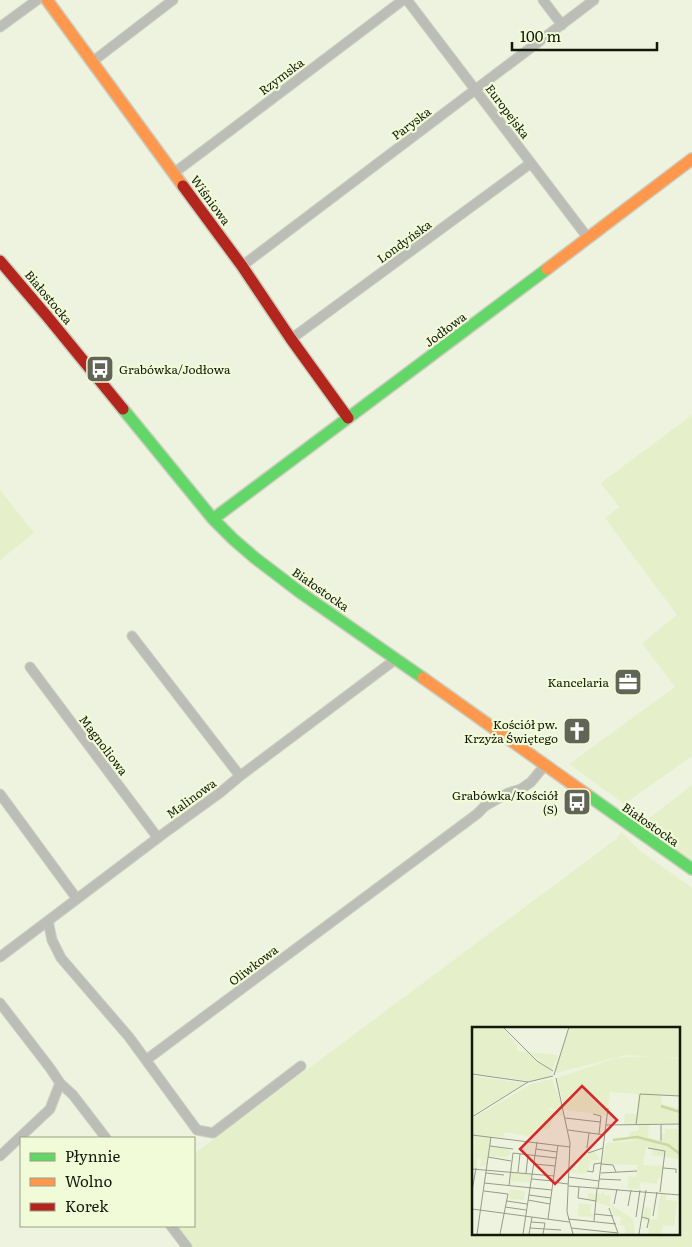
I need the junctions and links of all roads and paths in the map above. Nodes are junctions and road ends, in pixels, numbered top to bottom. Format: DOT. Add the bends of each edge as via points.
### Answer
graph roads {
  1 [pos="37,0"];
  2 [pos="173,0"];
  3 [pos="405,0"];
  4 [pos="543,0"];
  5 [pos="594,0"];
  6 [pos="50,1"];
  7 [pos="562,25"];
  8 [pos="0,27"];
  9 [pos="92,62"];
  10 [pos="476,90"];
  11 [pos="692,159"];
  12 [pos="531,163"];
  13 [pos="174,173"];
  14 [pos="588,238"];
  15 [pos="0,261"];
  16 [pos="242,266"];
  17 [pos="291,339"];
  18 [pos="348,418"];
  19 [pos="213,519"];
  20 [pos="132,636"];
  21 [pos="396,658"];
  22 [pos="30,667"];
  23 [pos="545,765"];
  24 [pos="240,776"];
  25 [pos="0,794"];
  26 [pos="158,838"];
  27 [pos="692,870"];
  28 [pos="77,899"];
  29 [pos="48,921"];
  30 [pos="0,957"];
  31 [pos="0,1003"];
  32 [pos="146,1060"];
  33 [pos="301,1066"];
  34 [pos="60,1083"];
  35 [pos="20,1137"];
  36 [pos="20,1137"];
  37 [pos="105,1137"];
  38 [pos="0,1156"];
  39 [pos="172,1227"];
  40 [pos="187,1247"];
  1 -- 8 [label="street"];
  2 -- 9 [label="street"];
  3 -- 10 [label="street, Europejska"];
  3 -- 13 [label="street, Rzymska"];
  4 -- 7 [label="street"];
  5 -- 7 [label="street, Paryska"];
  6 -- 9 [label="street, Wiśniowa"];
  7 -- 10 [label="street, Paryska"];
  9 -- 13 [label="street, Wiśniowa"];
  10 -- 12 [label="street, Europejska"];
  10 -- 16 [label="street, Paryska"];
  11 -- 14 [label="street, Jodłowa"];
  12 -- 14 [label="street, Europejska"];
  12 -- 17 [label="street, Londyńska"];
  13 -- 16 [label="street, Wiśniowa"];
  14 -- 18 [label="street, Jodłowa"];
  15 -- 19 [label="street, Białostocka"];
  16 -- 17 [label="street, Wiśniowa"];
  17 -- 18 [label="street, Wiśniowa"];
  18 -- 19 [label="street, Jodłowa"];
  19 -- 21 [label="street, Białostocka" via="247,552"];
  20 -- 24 [label="street"];
  21 -- 23 [label="street, Białostocka"];
  21 -- 24 [label="street, Malinowa"];
  22 -- 26 [label="street, Magnoliowa"];
  23 -- 27 [label="street, Białostocka"];
  23 -- 32 [label="street, Oliwkowa" via="531,782 485,806"];
  24 -- 26 [label="street, Malinowa"];
  25 -- 28 [label="street"];
  26 -- 28 [label="street, Malinowa"];
  28 -- 29 [label="street, Malinowa"];
  29 -- 30 [label="street, Malinowa"];
  29 -- 32 [label="street" via="52,940 61,958"];
  31 -- 34 [label="street"];
  32 -- 33 [label="street" via="197,1130 213,1133"];
  34 -- 36 [label="street" via="50,1109"];
  34 -- 37 [label="street"];
  35 -- 38 [label="street"];
  39 -- 40 [label="street"];
}
